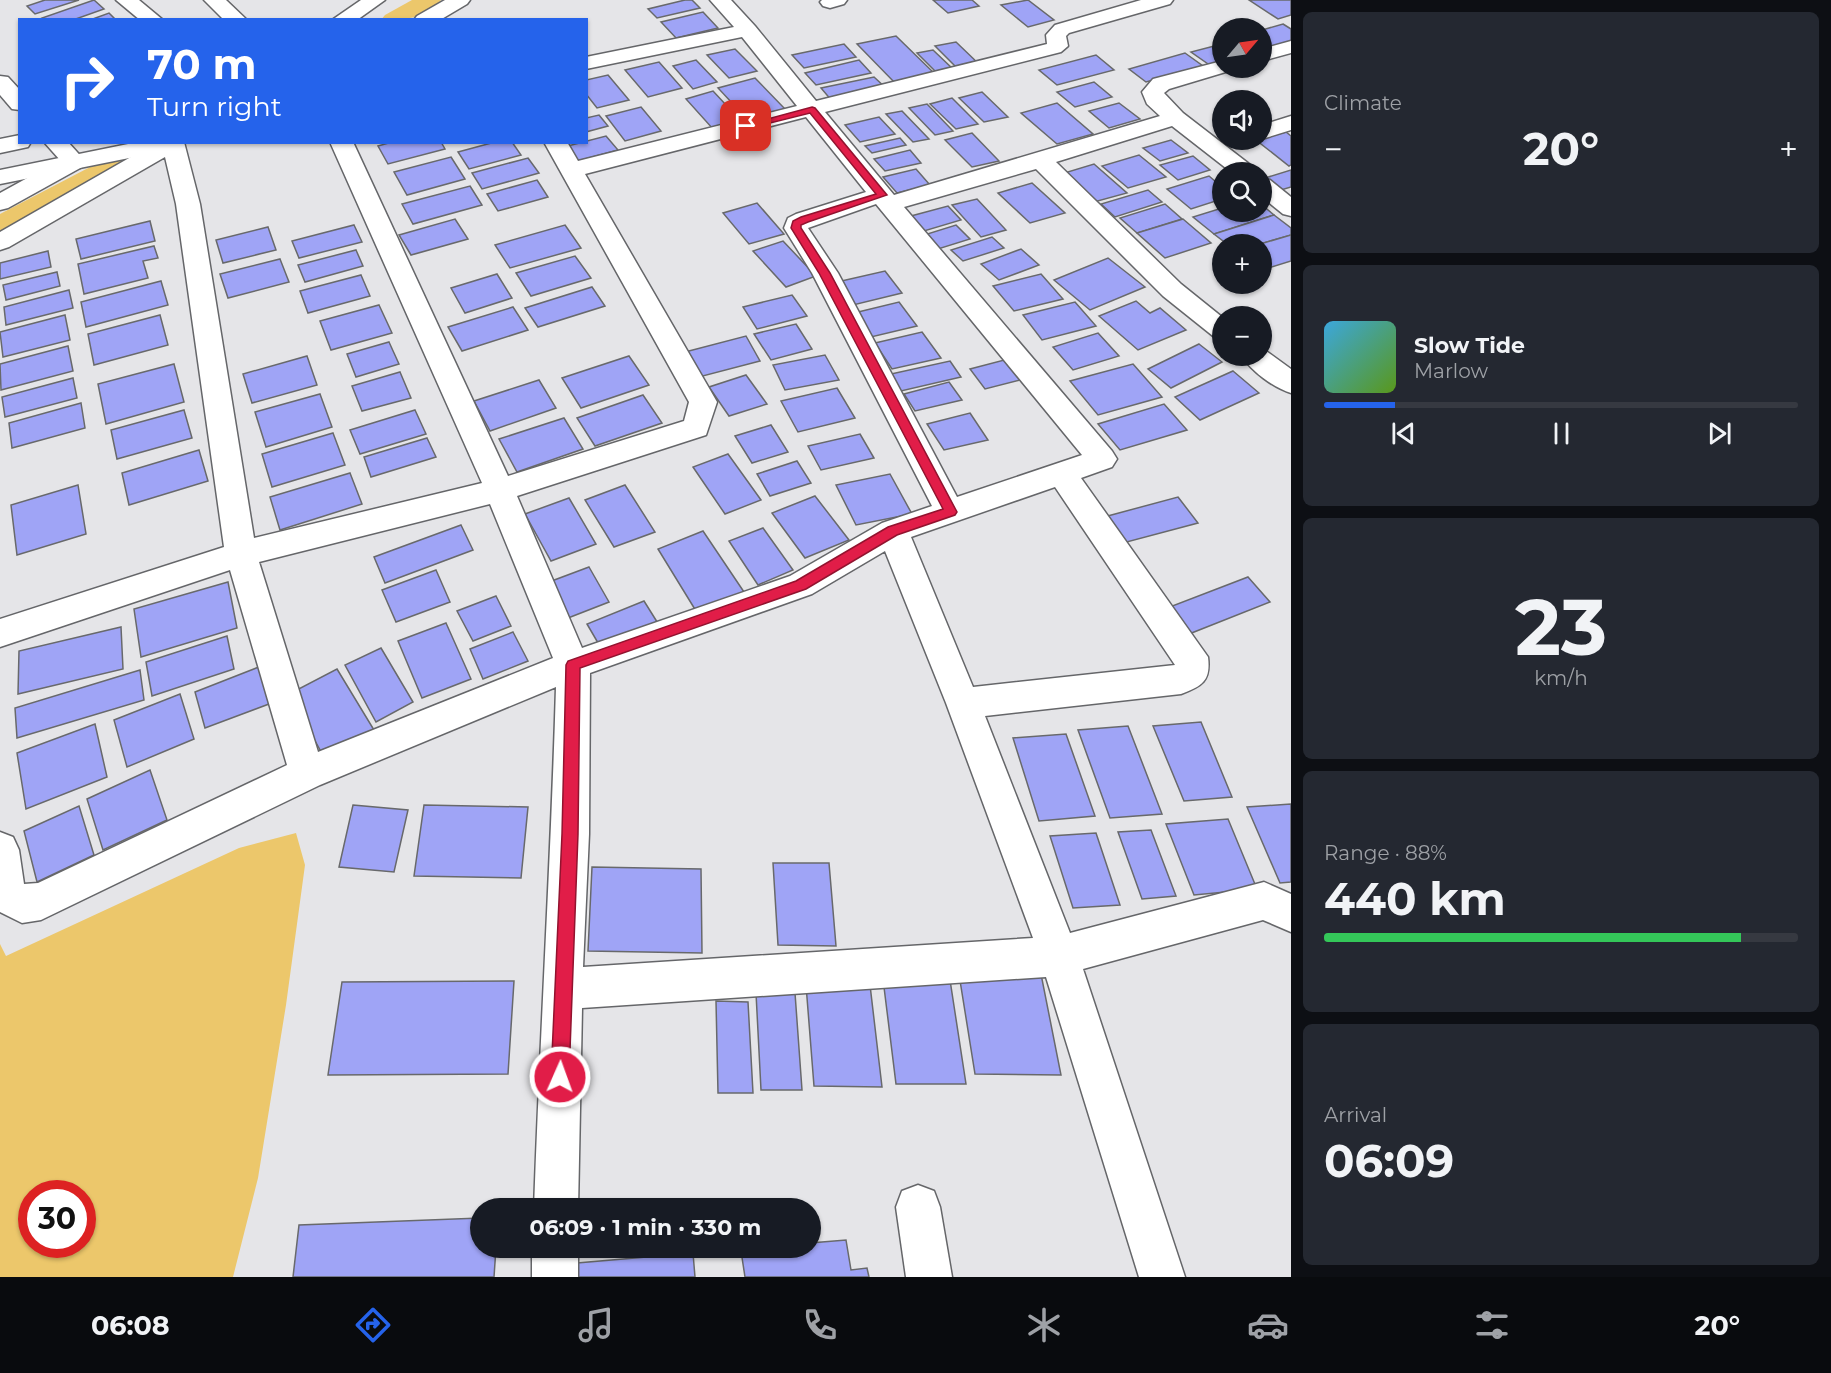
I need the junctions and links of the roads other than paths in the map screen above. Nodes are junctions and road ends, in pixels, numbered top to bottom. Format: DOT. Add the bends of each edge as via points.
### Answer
graph roads {
  1 [pos="126,0"];
  2 [pos="214,0"];
  3 [pos="375,0"];
  4 [pos="460,0"];
  5 [pos="720,0"];
  6 [pos="1163,0"];
  7 [pos="150,18"];
  8 [pos="235,18"];
  9 [pos="345,18"];
  10 [pos="428,18"];
  11 [pos="748,30"];
  12 [pos="1291,47"];
  13 [pos="1272,52"];
  14 [pos="588,63"];
  15 [pos="1212,70"];
  16 [pos="0,82"];
  17 [pos="18,102"];
  18 [pos="812,110"];
  19 [pos="1175,117"];
  20 [pos="1291,123"];
  21 [pos="1272,129"];
  22 [pos="18,142"];
  23 [pos="57,144"];
  24 [pos="169,144"];
  25 [pos="342,144"];
  26 [pos="556,144"];
  27 [pos="0,146"];
  28 [pos="1212,146"];
  29 [pos="1217,150"];
  30 [pos="1041,160"];
  31 [pos="74,162"];
  32 [pos="1232,162"];
  33 [pos="571,170"];
  34 [pos="0,177"];
  35 [pos="1272,193"];
  36 [pos="885,200"];
  37 [pos="0,203"];
  38 [pos="1291,208"];
  39 [pos="0,242"];
  40 [pos="1212,322"];
  41 [pos="1269,366"];
  42 [pos="1291,383"];
  43 [pos="1061,472"];
  44 [pos="500,490"];
  45 [pos="951,512"];
  46 [pos="893,531"];
  47 [pos="241,554"];
  48 [pos="0,633"];
  49 [pos="573,665"];
  50 [pos="963,703"];
  51 [pos="307,774"];
  52 [pos="0,850"];
  53 [pos="1291,913"];
  54 [pos="1059,956"];
  55 [pos="562,988"];
  56 [pos="556,1198"];
  57 [pos="918,1207"];
  58 [pos="555,1258"];
  59 [pos="555,1277"];
  60 [pos="929,1277"];
  61 [pos="1162,1277"];
  1 -- 7 [label="street"];
  2 -- 8 [label="street"];
  3 -- 9 [label="street"];
  4 -- 10 [label="street"];
  5 -- 11 [label="street"];
  6 -- 18 [label="street" via="1062,29 1056,34 1058,46 1053,48"];
  11 -- 14 [label="street"];
  11 -- 18 [label="street"];
  12 -- 13 [label="street"];
  15 -- 19 [label="street" via="1161,84 1153,92 1155,99"];
  16 -- 17 [label="street"];
  18 -- 33 [label="street"];
  18 -- 36 [label="street"];
  19 -- 28 [label="street"];
  19 -- 30 [label="street"];
  20 -- 21 [label="street"];
  22 -- 27 [label="street"];
  23 -- 31 [label="street"];
  24 -- 31 [label="street"];
  24 -- 39 [label="street"];
  24 -- 47 [label="street" via="188,204"];
  25 -- 44 [label="street"];
  26 -- 33 [label="street"];
  29 -- 32 [label="street"];
  30 -- 36 [label="street"];
  30 -- 40 [label="street" via="1172,290"];
  31 -- 34 [label="street"];
  31 -- 37 [label="street"];
  33 -- 44 [label="street" via="703,402 696,428"];
  35 -- 38 [label="street"];
  36 -- 43 [label="street" via="1102,459"];
  36 -- 45 [label="street" via="805,219 796,223 796,228 825,273"];
  41 -- 42 [label="street"];
  43 -- 45 [label="street"];
  43 -- 50 [label="street" via="1191,657 1193,670 1181,679"];
  44 -- 47 [label="street"];
  44 -- 49 [label="street"];
  45 -- 46 [label="street"];
  46 -- 49 [label="street" via="801,585"];
  46 -- 50 [label="street"];
  47 -- 48 [label="street"];
  47 -- 51 [label="street"];
  49 -- 51 [label="street"];
  49 -- 55 [label="street"];
  50 -- 54 [label="street"];
  51 -- 52 [label="street" via="41,901 22,903 7,895"];
  53 -- 54 [label="street" via="1264,901"];
  54 -- 55 [label="street"];
  54 -- 61 [label="street"];
  55 -- 56 [label="street"];
  57 -- 60 [label="street"];
  58 -- 59 [label="street"];
}
